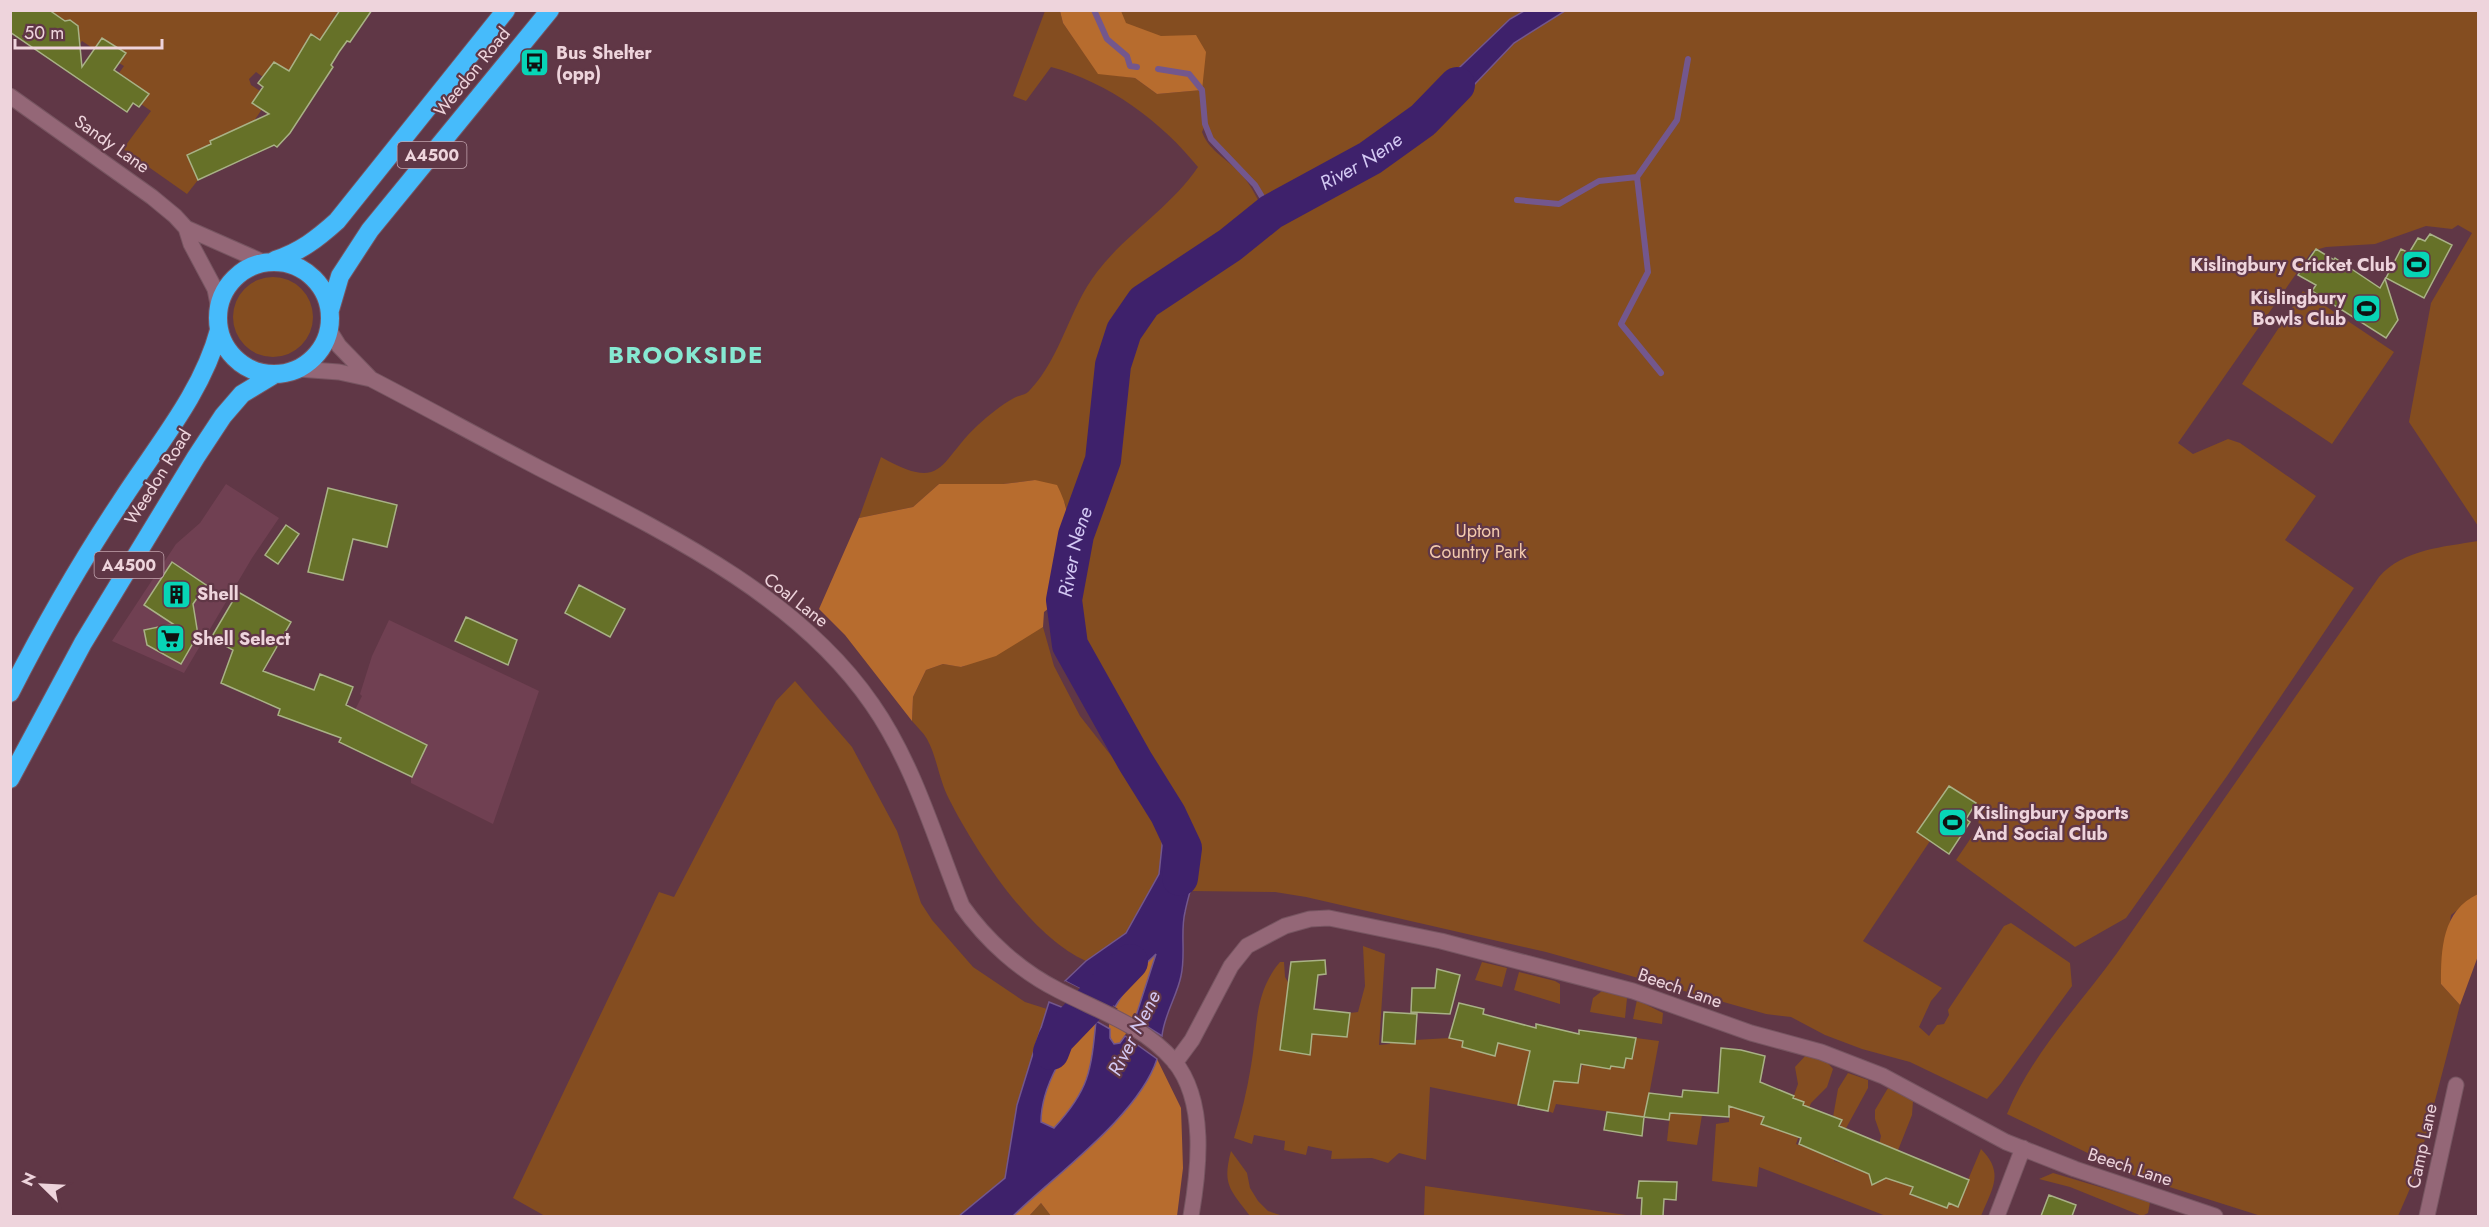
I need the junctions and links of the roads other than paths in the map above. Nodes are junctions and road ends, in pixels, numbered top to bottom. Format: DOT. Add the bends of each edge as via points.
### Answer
graph roads {
  1 [pos="506,10"];
  2 [pos="550,10"];
  3 [pos="10,96"];
  4 [pos="186,228"];
  5 [pos="267,262"];
  6 [pos="219,309"];
  7 [pos="330,310"];
  8 [pos="219,330"];
  9 [pos="329,330"];
  10 [pos="298,369"];
  11 [pos="275,374"];
  12 [pos="371,379"];
  13 [pos="10,693"];
  14 [pos="10,778"];
  15 [pos="1176,1063"];
  16 [pos="2456,1085"];
  17 [pos="2023,1148"];
  18 [pos="1191,1216"];
  19 [pos="1997,1216"];
  20 [pos="2215,1216"];
  21 [pos="2427,1216"];
  1 -- 5 [label="highway, Weedon Road / A4500" via="337,221 294,254"];
  2 -- 7 [label="highway, Weedon Road / A4500" via="364,237 340,276"];
  3 -- 4 [label="street, Sandy Lane" via="152,197"];
  4 -- 5 [label="street"];
  4 -- 6 [label="street" via="215,289"];
  5 -- 6 [label="highway" via="237,275 228,285"];
  5 -- 7 [label="highway" via="285,262 306,271 321,286"];
  6 -- 8 [label="highway"];
  7 -- 9 [label="highway"];
  8 -- 11 [label="highway" via="223,343 239,362 261,373"];
  8 -- 13 [label="highway, Weedon Road / A4500" via="212,357 182,410 118,506"];
  9 -- 10 [label="highway" via="318,353"];
  9 -- 12 [label="street, Coal Lane"];
  10 -- 11 [label="highway"];
  10 -- 12 [label="street, Coal Lane"];
  11 -- 14 [label="highway, Weedon Road / A4500" via="242,394 196,457 83,643"];
  12 -- 15 [label="street, Coal Lane" via="685,543 763,597 830,653 873,704 900,751 962,906 985,936 1025,969 1057,990 1109,1013 1161,1048"];
  15 -- 17 [label="street, Beech Lane" via="1246,946 1285,926 1329,918 1441,941 1633,991 1751,1033 1821,1052 1883,1076"];
  15 -- 18 [label="street" via="1197,1125 1199,1148"];
  16 -- 21 [label="street, Camp Lane"];
  17 -- 19 [label="street"];
  17 -- 20 [label="street, Beech Lane"];
}
